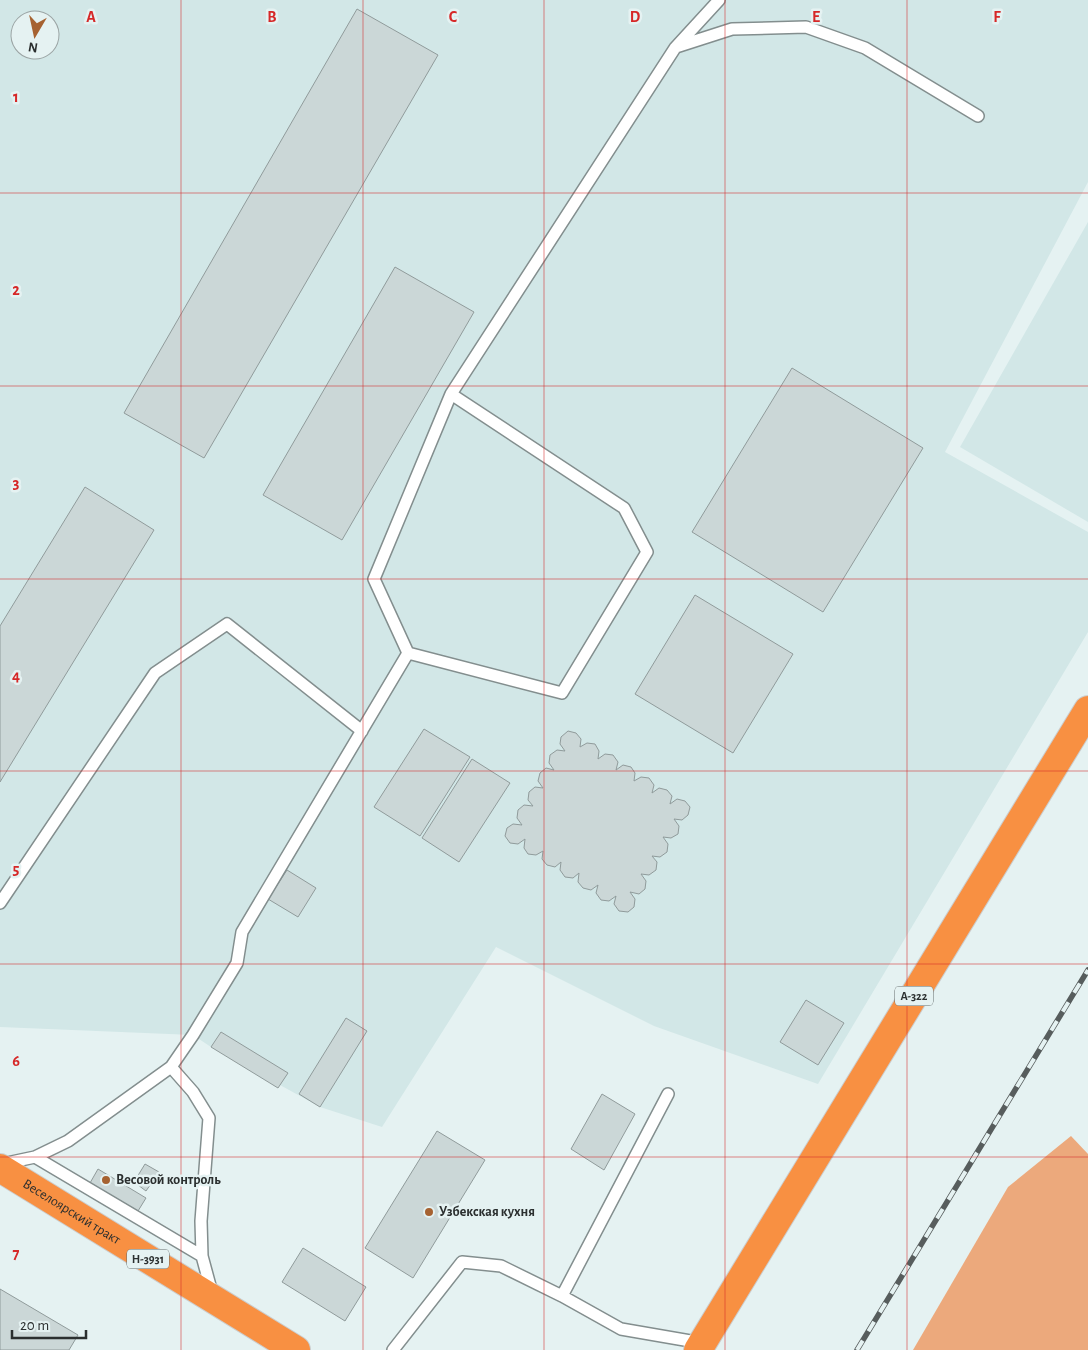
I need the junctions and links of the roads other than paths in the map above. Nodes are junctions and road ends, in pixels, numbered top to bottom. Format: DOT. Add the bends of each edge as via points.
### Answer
graph roads {
  1 [pos="719,0"];
  2 [pos="675,48"];
  3 [pos="978,116"];
  4 [pos="451,394"];
  5 [pos="408,653"];
  6 [pos="1088,710"];
  7 [pos="362,731"];
  8 [pos="0,903"];
  9 [pos="172,1068"];
  10 [pos="668,1094"];
  11 [pos="35,1157"];
  12 [pos="0,1167"];
  13 [pos="202,1256"];
  14 [pos="562,1296"];
  15 [pos="214,1300"];
  16 [pos="701,1346"];
  17 [pos="296,1350"];
  18 [pos="393,1350"];
  1 -- 2 [label="lane"];
  2 -- 3 [label="lane" via="732,29 806,27 864,48"];
  2 -- 4 [label="lane"];
  4 -- 5 [label="lane" via="374,580"];
  4 -- 5 [label="lane" via="624,508 648,552 562,693"];
  5 -- 7 [label="lane"];
  6 -- 16 [label="highway, А-322"];
  7 -- 8 [label="lane" via="226,624 156,673"];
  7 -- 9 [label="lane" via="242,932 237,963"];
  9 -- 11 [label="lane" via="68,1141"];
  9 -- 13 [label="lane" via="193,1092 209,1118 201,1221"];
  10 -- 14 [label="lane"];
  11 -- 12 [label="lane"];
  11 -- 13 [label="lane"];
  12 -- 15 [label="highway, Веселоярский тракт / Н-3931"];
  13 -- 15 [label="lane"];
  14 -- 16 [label="lane" via="621,1329"];
  14 -- 18 [label="lane" via="500,1266 462,1262"];
  15 -- 17 [label="highway, Веселоярский тракт / Н-3931"];
}
